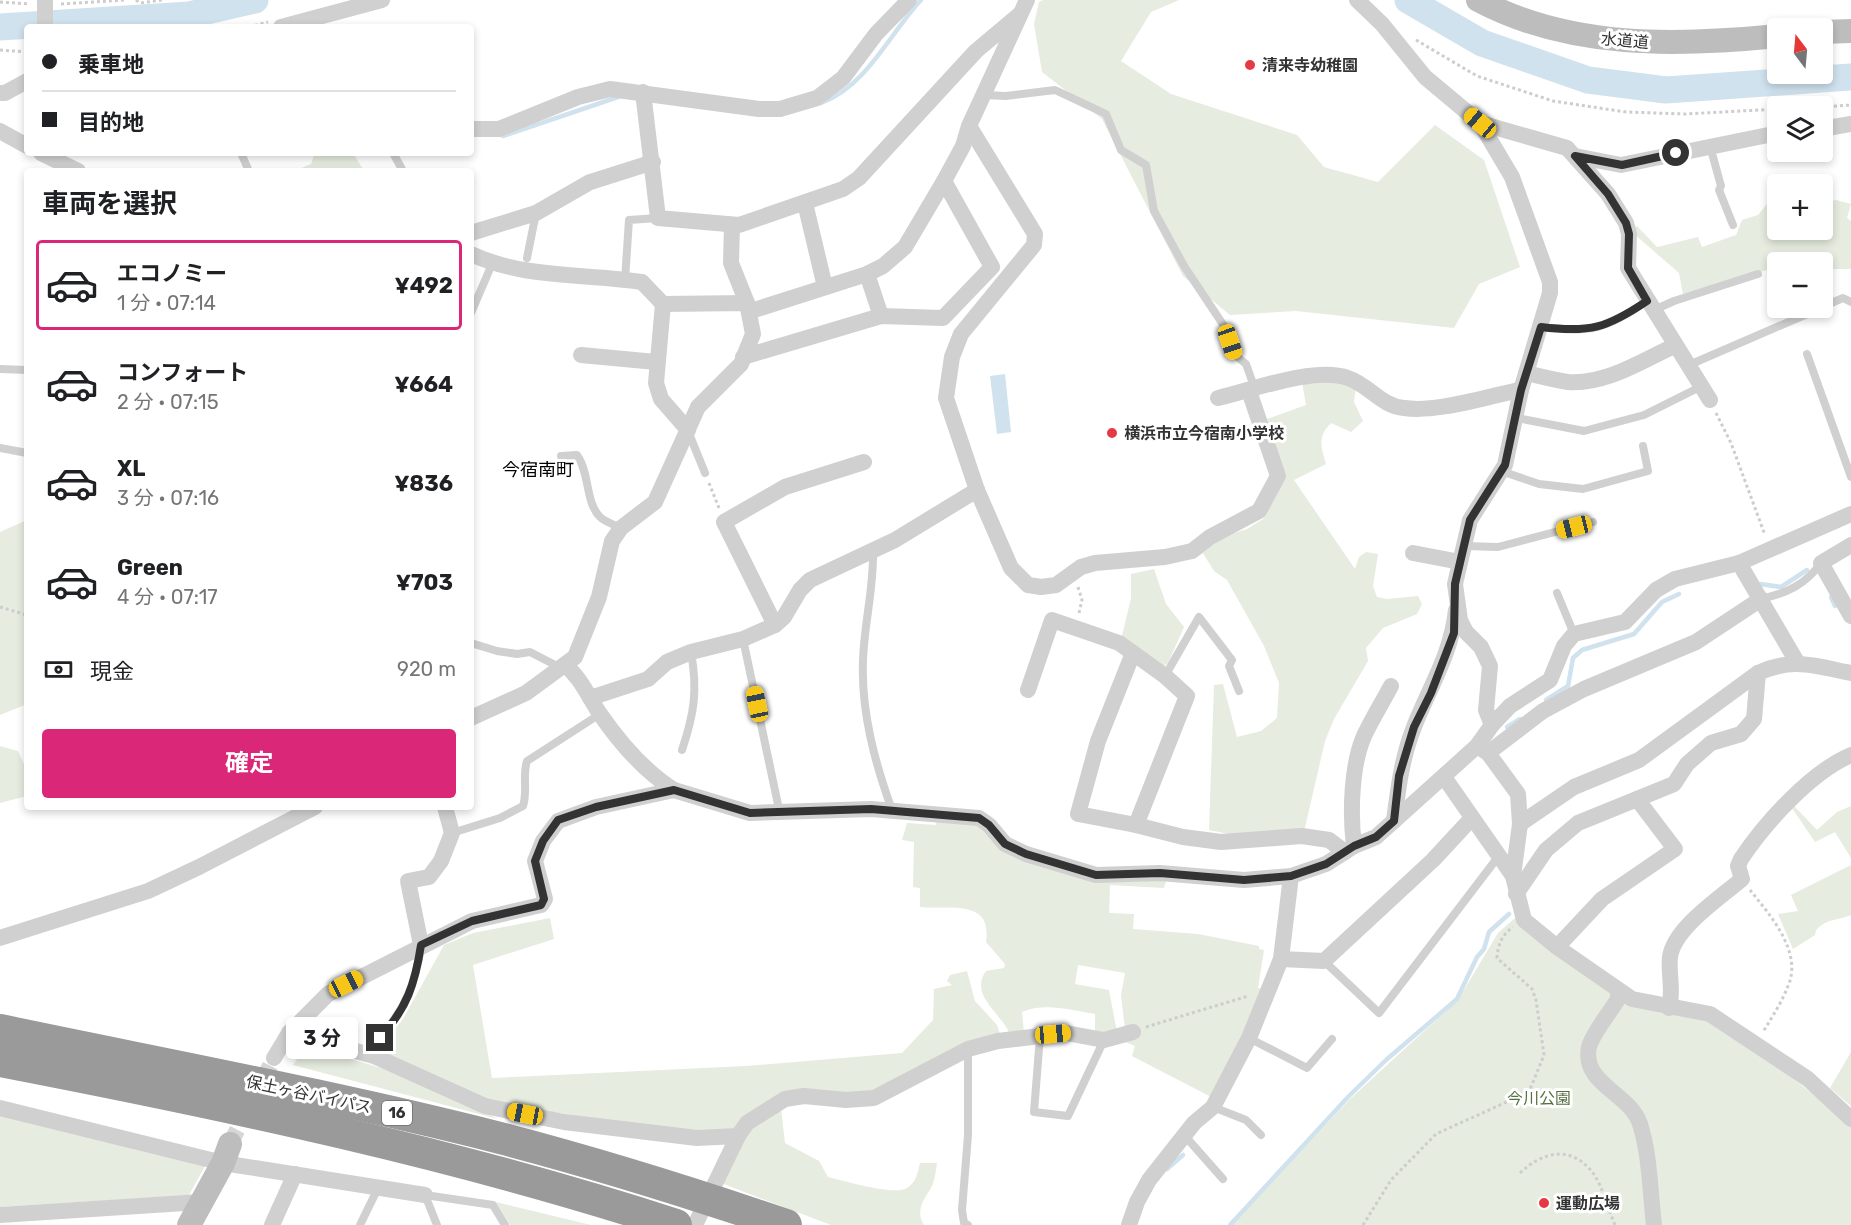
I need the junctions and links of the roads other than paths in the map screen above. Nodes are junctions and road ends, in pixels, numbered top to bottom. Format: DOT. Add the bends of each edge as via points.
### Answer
graph roads {
  1 [pos="382,0"];
  2 [pos="909,0"];
  3 [pos="1357,0"];
  4 [pos="1478,0"];
  5 [pos="45,2"];
  6 [pos="1024,7"];
  7 [pos="45,24"];
  8 [pos="292,24"];
  9 [pos="1851,31"];
  10 [pos="1833,32"];
  11 [pos="1767,37"];
  12 [pos="24,83"];
  13 [pos="643,92"];
  14 [pos="0,93"];
  15 [pos="984,95"];
  16 [pos="1480,123"];
  17 [pos="1851,124"];
  18 [pos="969,126"];
  19 [pos="1833,127"];
  20 [pos="474,129"];
  21 [pos="0,131"];
  22 [pos="1767,135"];
  23 [pos="24,144"];
  24 [pos="1710,146"];
  25 [pos="47,156"];
  26 [pos="1575,156"];
  27 [pos="653,162"];
  28 [pos="72,168"];
  29 [pos="944,182"];
  30 [pos="805,203"];
  31 [pos="536,213"];
  32 [pos="657,218"];
  33 [pos="732,225"];
  34 [pos="1734,225"];
  35 [pos="474,232"];
  36 [pos="474,255"];
  37 [pos="527,258"];
  38 [pos="492,264"];
  39 [pos="867,274"];
  40 [pos="1758,274"];
  41 [pos="625,280"];
  42 [pos="825,288"];
  43 [pos="1833,302"];
  44 [pos="1851,302"];
  45 [pos="663,304"];
  46 [pos="1650,305"];
  47 [pos="474,306"];
  48 [pos="749,307"];
  49 [pos="881,316"];
  50 [pos="1797,318"];
  51 [pos="1541,327"];
  52 [pos="1674,346"];
  53 [pos="1807,354"];
  54 [pos="581,355"];
  55 [pos="743,357"];
  56 [pos="656,362"];
  57 [pos="1689,365"];
  58 [pos="0,369"];
  59 [pos="24,370"];
  60 [pos="1524,382"];
  61 [pos="1252,390"];
  62 [pos="1706,393"];
  63 [pos="1218,398"];
  64 [pos="1516,418"];
  65 [pos="688,430"];
  66 [pos="1643,446"];
  67 [pos="0,448"];
  68 [pos="24,452"];
  69 [pos="561,456"];
  70 [pos="864,462"];
  71 [pos="1501,471"];
  72 [pos="705,473"];
  73 [pos="1851,477"];
  74 [pos="977,490"];
  75 [pos="1851,514"];
  76 [pos="1593,522"];
  77 [pos="621,528"];
  78 [pos="1851,545"];
  79 [pos="873,551"];
  80 [pos="1413,553"];
  81 [pos="1462,554"];
  82 [pos="1821,562"];
  83 [pos="1740,563"];
  84 [pos="1557,593"];
  85 [pos="1761,599"];
  86 [pos="1456,607"];
  87 [pos="1851,616"];
  88 [pos="775,625"];
  89 [pos="1574,634"];
  90 [pos="743,639"];
  91 [pos="474,643"];
  92 [pos="691,652"];
  93 [pos="1133,652"];
  94 [pos="1797,662"];
  95 [pos="569,666"];
  96 [pos="1758,673"];
  97 [pos="1851,673"];
  98 [pos="1165,676"];
  99 [pos="1391,686"];
  100 [pos="1028,690"];
  101 [pos="1239,691"];
  102 [pos="590,698"];
  103 [pos="600,714"];
  104 [pos="474,717"];
  105 [pos="1492,725"];
  106 [pos="682,750"];
  107 [pos="1482,750"];
  108 [pos="1851,755"];
  109 [pos="1444,777"];
  110 [pos="674,790"];
  111 [pos="1637,799"];
  112 [pos="309,810"];
  113 [pos="446,810"];
  114 [pos="892,810"];
  115 [pos="780,814"];
  116 [pos="1471,819"];
  117 [pos="1394,821"];
  118 [pos="1520,824"];
  119 [pos="1136,825"];
  120 [pos="452,833"];
  121 [pos="1350,849"];
  122 [pos="1498,857"];
  123 [pos="1291,876"];
  124 [pos="1513,876"];
  125 [pos="1516,894"];
  126 [pos="0,938"];
  127 [pos="421,945"];
  128 [pos="1557,947"];
  129 [pos="1281,959"];
  130 [pos="1324,961"];
  131 [pos="1618,990"];
  132 [pos="1669,1008"];
  133 [pos="0,1030"];
  134 [pos="1133,1032"];
  135 [pos="289,1033"];
  136 [pos="1040,1036"];
  137 [pos="1249,1038"];
  138 [pos="1332,1039"];
  139 [pos="1104,1040"];
  140 [pos="968,1049"];
  141 [pos="366,1054"];
  142 [pos="273,1058"];
  143 [pos="0,1061"];
  144 [pos="1213,1107"];
  145 [pos="0,1108"];
  146 [pos="1851,1119"];
  147 [pos="1261,1135"];
  148 [pos="738,1136"];
  149 [pos="1185,1136"];
  150 [pos="226,1154"];
  151 [pos="295,1174"];
  152 [pos="1222,1179"];
  153 [pos="378,1188"];
  154 [pos="424,1194"];
  155 [pos="200,1202"];
  156 [pos="0,1215"];
  157 [pos="189,1225"];
  158 [pos="272,1225"];
  159 [pos="360,1225"];
  160 [pos="437,1225"];
  161 [pos="505,1225"];
  162 [pos="676,1225"];
  163 [pos="695,1225"];
  164 [pos="786,1225"];
  165 [pos="968,1225"];
  166 [pos="1129,1225"];
  167 [pos="1654,1225"];
  1 -- 8 [label="street"];
  2 -- 13 [label="street" via="876,34 843,78 817,98 780,109 759,109"];
  3 -- 16 [label="street" via="1425,76"];
  4 -- 11 [label="street, 水道道" via="1542,26 1593,37 1665,43"];
  5 -- 7 [label="street"];
  6 -- 15 [label="street"];
  6 -- 30 [label="street" via="976,51 859,178 843,189"];
  9 -- 10 [label="street"];
  12 -- 14 [label="street"];
  13 -- 20 [label="street" via="610,89 578,97 499,129"];
  13 -- 27 [label="street"];
  15 -- 18 [label="street"];
  15 -- 61 [label="lane" via="1055,90 1106,114 1121,150 1146,165 1154,211 1184,266 1226,329 1235,355 1246,364"];
  16 -- 26 [label="street" via="1552,142"];
  16 -- 51 [label="street" via="1512,177 1550,282"];
  17 -- 19 [label="street"];
  18 -- 29 [label="street"];
  18 -- 74 [label="street" via="1035,234 1034,245 961,334 952,357 946,398"];
  21 -- 23 [label="street"];
  22 -- 24 [label="street"];
  24 -- 26 [label="street" via="1622,165"];
  24 -- 34 [label="lane" via="1719,190"];
  25 -- 28 [label="street"];
  26 -- 46 [label="street" via="1608,194 1626,223 1628,268"];
  27 -- 31 [label="street" via="590,182"];
  27 -- 32 [label="street"];
  29 -- 39 [label="street" via="905,247"];
  29 -- 49 [label="street" via="992,267 943,318"];
  30 -- 33 [label="street"];
  30 -- 42 [label="street"];
  31 -- 35 [label="street"];
  31 -- 37 [label="lane"];
  32 -- 33 [label="street"];
  32 -- 41 [label="lane" via="629,219"];
  33 -- 48 [label="street" via="731,262"];
  36 -- 38 [label="street"];
  38 -- 41 [label="street" via="524,272"];
  38 -- 47 [label="lane"];
  39 -- 42 [label="street"];
  39 -- 49 [label="street"];
  40 -- 46 [label="lane"];
  41 -- 45 [label="street" via="642,282"];
  42 -- 48 [label="street"];
  43 -- 44 [label="lane" via="1843,298"];
  45 -- 48 [label="street"];
  45 -- 56 [label="street"];
  46 -- 51 [label="lane" via="1599,327 1578,331"];
  46 -- 52 [label="street"];
  48 -- 55 [label="street" via="753,334"];
  49 -- 55 [label="street"];
  50 -- 57 [label="lane"];
  51 -- 60 [label="street"];
  52 -- 57 [label="street"];
  52 -- 60 [label="street" via="1624,370 1585,380"];
  53 -- 73 [label="lane"];
  54 -- 56 [label="street"];
  55 -- 65 [label="street" via="741,364 698,407"];
  56 -- 65 [label="street" via="661,399"];
  57 -- 62 [label="street"];
  58 -- 59 [label="lane"];
  60 -- 61 [label="street" via="1425,409 1384,402 1346,376 1299,378"];
  60 -- 64 [label="street"];
  61 -- 63 [label="street"];
  61 -- 74 [label="street" via="1278,476 1259,511 1192,551 1095,563 1081,567 1073,581 1041,587 1028,585 1011,568"];
  62 -- 64 [label="lane" via="1584,431"];
  64 -- 71 [label="street"];
  65 -- 72 [label="lane"];
  65 -- 77 [label="street" via="656,502"];
  66 -- 71 [label="lane" via="1648,471 1583,489 1539,484"];
  67 -- 68 [label="lane"];
  69 -- 77 [label="lane" via="577,455 584,465 593,505 600,517"];
  70 -- 88 [label="street" via="785,487 724,522"];
  71 -- 81 [label="street" via="1477,506"];
  74 -- 79 [label="street"];
  75 -- 83 [label="street"];
  76 -- 81 [label="lane"];
  77 -- 95 [label="street" via="612,541 599,597"];
  78 -- 82 [label="street"];
  79 -- 88 [label="street" via="810,580"];
  79 -- 114 [label="lane" via="863,663 869,734"];
  80 -- 81 [label="street"];
  81 -- 86 [label="street" via="1455,584"];
  82 -- 85 [label="lane" via="1810,579 1780,595"];
  82 -- 87 [label="street"];
  83 -- 85 [label="street"];
  83 -- 89 [label="street" via="1675,579 1656,590 1625,622"];
  84 -- 89 [label="lane"];
  85 -- 94 [label="street"];
  85 -- 107 [label="street" via="1696,642 1584,689"];
  86 -- 105 [label="street" via="1466,632 1481,647 1490,666 1486,710"];
  86 -- 117 [label="street" via="1454,633 1414,727 1399,776"];
  88 -- 90 [label="street"];
  89 -- 105 [label="street" via="1564,646 1550,680 1510,706"];
  90 -- 92 [label="street"];
  90 -- 115 [label="lane"];
  91 -- 95 [label="lane" via="497,651 530,652"];
  92 -- 102 [label="street" via="667,662 648,679"];
  92 -- 106 [label="lane" via="696,680 694,716"];
  93 -- 98 [label="street"];
  93 -- 100 [label="street" via="1077,623 1052,620"];
  93 -- 119 [label="street" via="1098,741 1078,814"];
  94 -- 96 [label="street" via="1775,665"];
  94 -- 97 [label="street"];
  95 -- 102 [label="street"];
  95 -- 104 [label="street" via="526,693"];
  96 -- 111 [label="street" via="1754,719 1741,734 1712,743 1687,764 1674,784"];
  96 -- 118 [label="street" via="1639,760 1574,787"];
  98 -- 101 [label="lane" via="1199,617 1232,660 1230,666"];
  98 -- 119 [label="street" via="1187,696"];
  99 -- 121 [label="street" via="1363,738 1353,787"];
  102 -- 103 [label="street"];
  103 -- 110 [label="street" via="645,768"];
  103 -- 120 [label="lane" via="527,761 523,806 500,818"];
  105 -- 107 [label="street"];
  107 -- 109 [label="street"];
  107 -- 118 [label="street" via="1518,794"];
  108 -- 132 [label="street" via="1807,785 1750,846 1738,866 1742,879 1673,942"];
  109 -- 116 [label="street"];
  109 -- 117 [label="street"];
  110 -- 115 [label="street" via="750,813"];
  110 -- 127 [label="street" via="596,807 558,820 535,861 544,899 541,905 472,921"];
  111 -- 125 [label="street" via="1578,823 1546,850"];
  111 -- 128 [label="street" via="1675,849 1602,899"];
  112 -- 126 [label="street" via="148,891"];
  113 -- 120 [label="street"];
  114 -- 115 [label="street"];
  114 -- 123 [label="street" via="979,818 1005,844 1096,875 1160,873 1244,880"];
  116 -- 122 [label="street"];
  116 -- 130 [label="street" via="1433,860"];
  117 -- 121 [label="street" via="1376,837"];
  118 -- 124 [label="street"];
  119 -- 121 [label="street" via="1221,842 1302,836 1329,840"];
  120 -- 127 [label="street" via="441,861 429,877 408,881"];
  121 -- 123 [label="street" via="1326,864"];
  122 -- 124 [label="street"];
  122 -- 130 [label="lane" via="1378,1013"];
  123 -- 129 [label="street"];
  124 -- 125 [label="street"];
  125 -- 128 [label="street" via="1524,920"];
  127 -- 135 [label="street" via="328,994"];
  127 -- 141 [label="lane" via="415,983 394,1023"];
  128 -- 131 [label="street"];
  129 -- 130 [label="street"];
  129 -- 137 [label="street"];
  131 -- 132 [label="street" via="1632,999"];
  131 -- 167 [label="street" via="1618,999 1589,1046 1589,1063 1595,1077 1626,1100 1640,1122"];
  132 -- 146 [label="street" via="1710,1014 1808,1079"];
  133 -- 164 [label="highway, 保土ヶ谷バイパス / 16" via="288,1088 502,1138"];
  134 -- 139 [label="street"];
  135 -- 141 [label="street"];
  135 -- 142 [label="street"];
  136 -- 139 [label="street" via="1066,1033"];
  136 -- 139 [label="lane" via="1034,1112 1068,1116"];
  136 -- 140 [label="street"];
  137 -- 138 [label="lane" via="1307,1068"];
  137 -- 144 [label="street"];
  140 -- 148 [label="street" via="874,1098 785,1099 747,1123"];
  140 -- 165 [label="lane" via="968,1135 962,1210"];
  141 -- 148 [label="street" via="485,1107 564,1122 686,1137"];
  143 -- 162 [label="highway, 保土ヶ谷バイパス / 16" via="347,1133 577,1193"];
  144 -- 147 [label="lane" via="1246,1120"];
  144 -- 149 [label="street"];
  145 -- 150 [label="street"];
  148 -- 163 [label="street"];
  149 -- 152 [label="lane"];
  149 -- 166 [label="street" via="1149,1180"];
  150 -- 151 [label="street"];
  150 -- 155 [label="street"];
  151 -- 153 [label="street"];
  151 -- 158 [label="street"];
  153 -- 154 [label="street"];
  153 -- 159 [label="lane"];
  154 -- 160 [label="lane"];
  154 -- 161 [label="lane" via="493,1205"];
  155 -- 156 [label="street"];
  155 -- 157 [label="street"];
}
